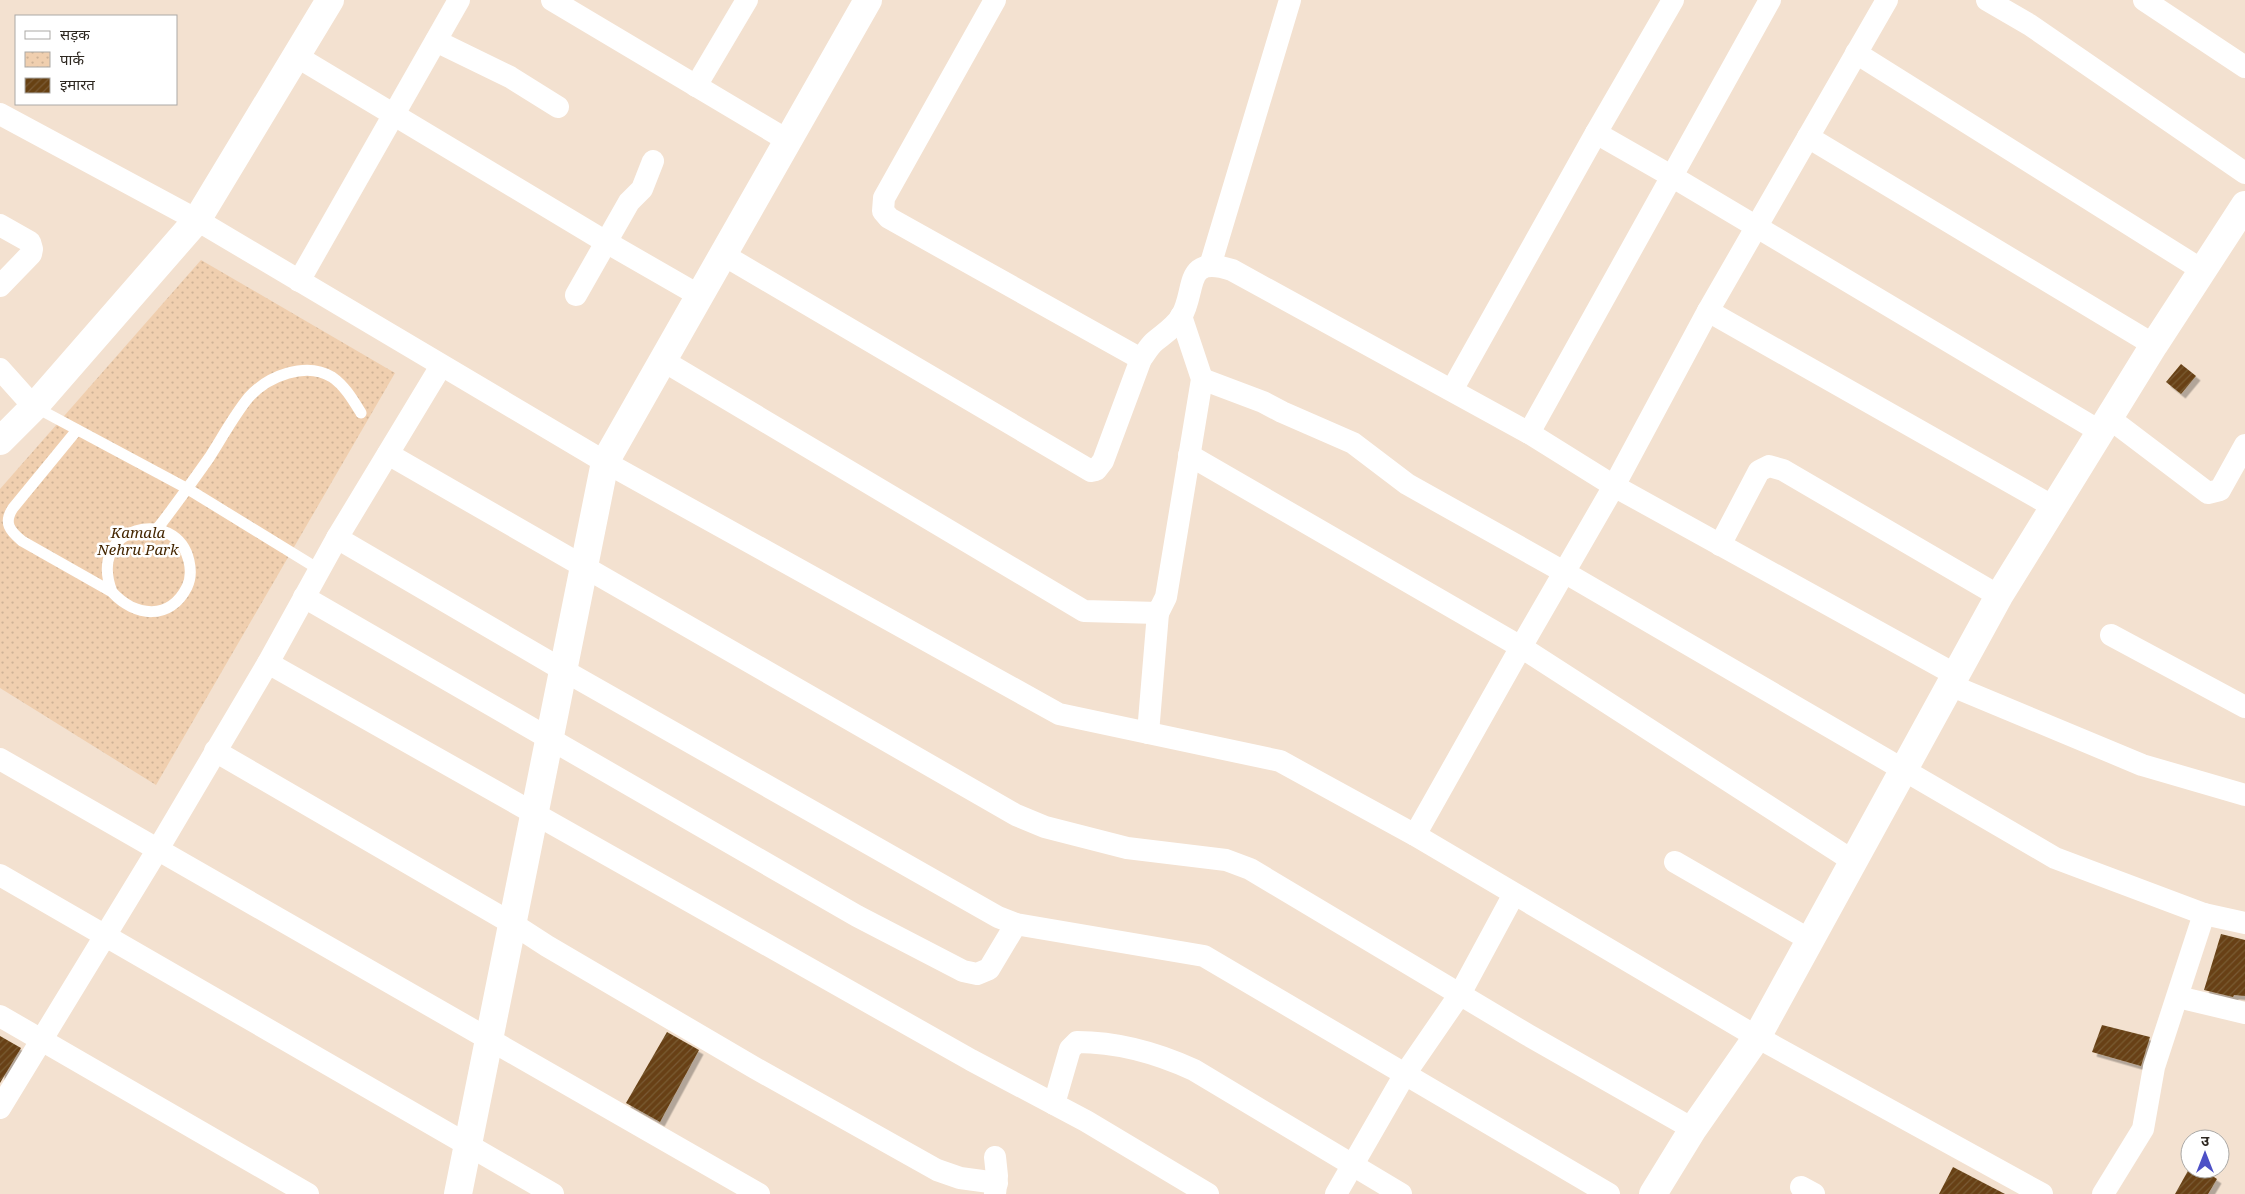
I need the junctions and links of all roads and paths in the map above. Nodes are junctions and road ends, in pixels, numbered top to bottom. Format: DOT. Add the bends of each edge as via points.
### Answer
graph roads {
  1 [pos="330,0"];
  2 [pos="459,0"];
  3 [pos="552,0"];
  4 [pos="746,0"];
  5 [pos="868,0"];
  6 [pos="995,0"];
  7 [pos="1290,0"];
  8 [pos="1674,0"];
  9 [pos="1770,0"];
  10 [pos="1887,0"];
  11 [pos="1987,0"];
  12 [pos="2144,0"];
  13 [pos="436,41"];
  14 [pos="1856,53"];
  15 [pos="296,56"];
  16 [pos="2245,68"];
  17 [pos="696,86"];
  18 [pos="558,107"];
  19 [pos="0,114"];
  20 [pos="394,114"];
  21 [pos="1596,133"];
  22 [pos="1808,137"];
  23 [pos="787,140"];
  24 [pos="653,161"];
  25 [pos="2245,173"];
  26 [pos="1673,177"];
  27 [pos="2245,205"];
  28 [pos="197,220"];
  29 [pos="0,225"];
  30 [pos="1756,227"];
  31 [pos="606,242"];
  32 [pos="722,254"];
  33 [pos="1210,266"];
  34 [pos="2202,270"];
  35 [pos="300,281"];
  36 [pos="0,286"];
  37 [pos="576,295"];
  38 [pos="700,296"];
  39 [pos="1708,311"];
  40 [pos="1182,316"];
  41 [pos="2154,345"];
  42 [pos="1141,359"];
  43 [pos="662,360"];
  44 [pos="441,366"];
  45 [pos="0,369"];
  46 [pos="1202,379"];
  47 [pos="1452,390"];
  48 [pos="34,407"];
  49 [pos="361,413"];
  50 [pos="2105,425"];
  51 [pos="77,430"];
  52 [pos="1529,433"];
  53 [pos="0,441"];
  54 [pos="2245,445"];
  55 [pos="388,454"];
  56 [pos="1189,455"];
  57 [pos="605,462"];
  58 [pos="1614,486"];
  59 [pos="188,489"];
  60 [pos="2054,507"];
  61 [pos="157,529"];
  62 [pos="337,538"];
  63 [pos="1720,545"];
  64 [pos="584,566"];
  65 [pos="320,570"];
  66 [pos="1564,572"];
  67 [pos="112,592"];
  68 [pos="1999,596"];
  69 [pos="304,598"];
  70 [pos="1158,613"];
  71 [pos="2111,636"];
  72 [pos="1521,647"];
  73 [pos="268,663"];
  74 [pos="563,670"];
  75 [pos="1953,680"];
  76 [pos="2245,707"];
  77 [pos="1148,733"];
  78 [pos="550,740"];
  79 [pos="215,751"];
  80 [pos="0,759"];
  81 [pos="1903,770"];
  82 [pos="2245,795"];
  83 [pos="536,813"];
  84 [pos="1415,835"];
  85 [pos="158,848"];
  86 [pos="1853,861"];
  87 [pos="1676,862"];
  88 [pos="0,875"];
  89 [pos="1514,894"];
  90 [pos="2204,914"];
  91 [pos="2245,923"];
  92 [pos="513,924"];
  93 [pos="1016,924"];
  94 [pos="104,936"];
  95 [pos="1810,940"];
  96 [pos="1460,994"];
  97 [pos="2178,997"];
  98 [pos="2245,1013"];
  99 [pos="0,1016"];
  100 [pos="1757,1037"];
  101 [pos="41,1040"];
  102 [pos="489,1040"];
  103 [pos="1405,1074"];
  104 [pos="1054,1104"];
  105 [pos="0,1108"];
  106 [pos="1693,1129"];
  107 [pos="467,1144"];
  108 [pos="995,1157"];
  109 [pos="1354,1166"];
  110 [pos="996,1188"];
  111 [pos="308,1194"];
  112 [pos="458,1194"];
  113 [pos="553,1194"];
  114 [pos="759,1194"];
  115 [pos="1208,1194"];
  116 [pos="1336,1194"];
  117 [pos="1401,1194"];
  118 [pos="1609,1194"];
  119 [pos="1653,1194"];
  120 [pos="2042,1194"];
  121 [pos="2103,1194"];
  1 -- 15 [label="street"];
  2 -- 13 [label="street"];
  3 -- 17 [label="street"];
  4 -- 17 [label="street"];
  5 -- 23 [label="street"];
  6 -- 42 [label="street" via="884,198 884,211 889,218"];
  7 -- 33 [label="street"];
  8 -- 21 [label="street"];
  9 -- 26 [label="street"];
  10 -- 14 [label="street"];
  11 -- 25 [label="street" via="2030,25"];
  12 -- 16 [label="street"];
  13 -- 18 [label="street" via="510,77"];
  13 -- 20 [label="street"];
  14 -- 22 [label="street"];
  14 -- 34 [label="street"];
  15 -- 20 [label="street"];
  15 -- 28 [label="street"];
  17 -- 23 [label="street"];
  19 -- 28 [label="street"];
  20 -- 31 [label="street"];
  20 -- 35 [label="street"];
  21 -- 26 [label="street"];
  21 -- 47 [label="street"];
  22 -- 30 [label="street"];
  22 -- 41 [label="street"];
  23 -- 32 [label="street"];
  24 -- 31 [label="street" via="642,189 629,202"];
  26 -- 30 [label="street"];
  26 -- 52 [label="street"];
  27 -- 34 [label="street"];
  28 -- 35 [label="street"];
  28 -- 48 [label="street"];
  29 -- 36 [label="street" via="30,242 32,249 31,254"];
  30 -- 39 [label="street"];
  30 -- 50 [label="street"];
  31 -- 37 [label="street"];
  31 -- 38 [label="street"];
  32 -- 38 [label="street"];
  32 -- 42 [label="street" via="1091,471 1100,466"];
  33 -- 40 [label="street" via="1199,270 1193,278"];
  33 -- 47 [label="street" via="1232,270"];
  34 -- 41 [label="street"];
  35 -- 44 [label="street"];
  38 -- 43 [label="street"];
  39 -- 58 [label="street"];
  39 -- 60 [label="street"];
  40 -- 42 [label="street"];
  40 -- 46 [label="street"];
  41 -- 50 [label="street"];
  43 -- 57 [label="street"];
  43 -- 70 [label="street" via="1084,611"];
  44 -- 55 [label="street"];
  44 -- 57 [label="street"];
  45 -- 48 [label="street"];
  46 -- 56 [label="street"];
  46 -- 66 [label="street" via="1353,443 1406,484"];
  47 -- 52 [label="street"];
  48 -- 51 [label="lane"];
  48 -- 53 [label="street"];
  49 -- 59 [label="lane" via="345,389 331,377 306,370 280,376 249,398"];
  50 -- 54 [label="street" via="2208,493 2220,490"];
  50 -- 60 [label="street"];
  51 -- 59 [label="lane"];
  51 -- 67 [label="lane" via="13,508 7,524 22,541"];
  52 -- 58 [label="street"];
  55 -- 62 [label="street"];
  55 -- 64 [label="street"];
  56 -- 70 [label="street" via="1166,597"];
  56 -- 72 [label="street"];
  57 -- 64 [label="street"];
  57 -- 77 [label="street" via="1059,714"];
  58 -- 63 [label="street"];
  58 -- 66 [label="street"];
  59 -- 61 [label="lane"];
  59 -- 65 [label="lane"];
  60 -- 68 [label="street"];
  61 -- 67 [label="lane" via="143,528 119,540 107,565 107,579"];
  61 -- 67 [label="lane" via="181,543 188,555 191,568 183,594 161,610 147,612 134,609"];
  62 -- 65 [label="street"];
  62 -- 74 [label="street"];
  63 -- 68 [label="street" via="1759,471 1769,466 1783,470"];
  63 -- 75 [label="street"];
  64 -- 74 [label="street"];
  64 -- 96 [label="street" via="1016,814 1045,826 1128,848 1226,860 1250,869"];
  65 -- 69 [label="street"];
  66 -- 72 [label="street"];
  66 -- 81 [label="street"];
  68 -- 75 [label="street"];
  69 -- 73 [label="street"];
  69 -- 78 [label="street"];
  70 -- 77 [label="street"];
  71 -- 76 [label="street"];
  72 -- 84 [label="street"];
  72 -- 86 [label="street"];
  73 -- 79 [label="street"];
  73 -- 83 [label="street"];
  74 -- 78 [label="street"];
  74 -- 93 [label="street" via="998,917"];
  75 -- 81 [label="street"];
  75 -- 82 [label="street" via="2142,765"];
  77 -- 84 [label="street" via="1280,760"];
  78 -- 83 [label="street"];
  78 -- 93 [label="street" via="857,916 963,971 976,974 988,969"];
  79 -- 85 [label="street"];
  79 -- 92 [label="street"];
  80 -- 85 [label="street"];
  81 -- 86 [label="street"];
  81 -- 90 [label="street" via="2055,858"];
  83 -- 92 [label="street"];
  83 -- 104 [label="street" via="962,1056"];
  84 -- 89 [label="street"];
  85 -- 94 [label="street"];
  85 -- 102 [label="street"];
  86 -- 95 [label="street"];
  87 -- 95 [label="street"];
  88 -- 94 [label="street"];
  89 -- 96 [label="street"];
  89 -- 100 [label="street"];
  90 -- 91 [label="street"];
  90 -- 97 [label="street"];
  92 -- 102 [label="street"];
  92 -- 110 [label="street" via="747,1063 938,1170"];
  93 -- 103 [label="street" via="1204,956"];
  94 -- 101 [label="street"];
  94 -- 107 [label="street"];
  95 -- 100 [label="street"];
  96 -- 103 [label="street"];
  96 -- 106 [label="street"];
  97 -- 98 [label="street"];
  97 -- 121 [label="street" via="2154,1067 2143,1129"];
  99 -- 101 [label="street"];
  100 -- 106 [label="street"];
  100 -- 120 [label="street"];
  101 -- 105 [label="street"];
  101 -- 111 [label="street"];
  102 -- 107 [label="street"];
  102 -- 114 [label="street"];
  103 -- 109 [label="street"];
  103 -- 118 [label="street"];
  104 -- 109 [label="street" via="1070,1049 1077,1042 1144,1050 1194,1070"];
  104 -- 115 [label="street"];
  106 -- 119 [label="street"];
  107 -- 112 [label="street"];
  107 -- 113 [label="street"];
  108 -- 110 [label="street"];
  109 -- 116 [label="street"];
  109 -- 117 [label="street"];
}
